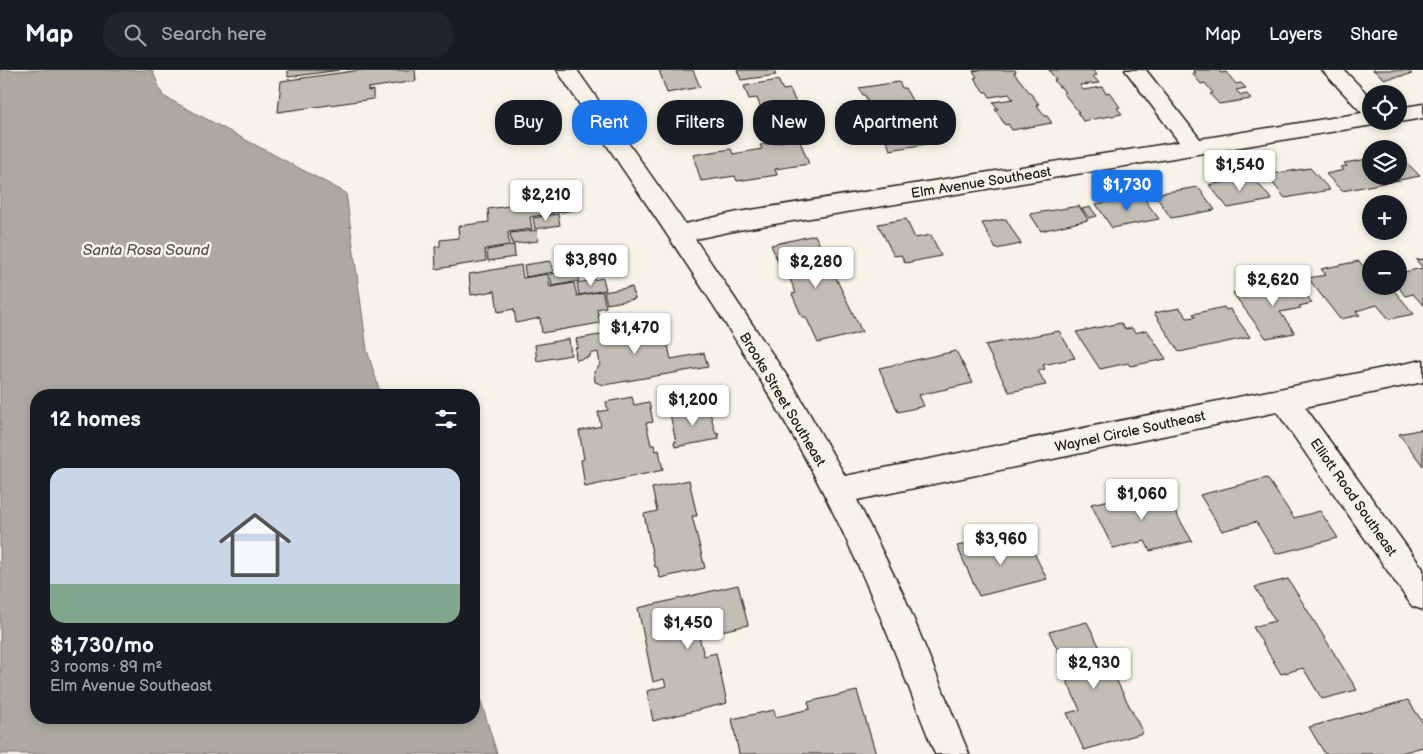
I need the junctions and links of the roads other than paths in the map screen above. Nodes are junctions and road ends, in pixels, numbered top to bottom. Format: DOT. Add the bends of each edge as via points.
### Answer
graph roads {
  1 [pos="567,70"];
  2 [pos="1135,70"];
  3 [pos="1332,70"];
  4 [pos="1362,101"];
  5 [pos="1423,111"];
  6 [pos="1407,114"];
  7 [pos="1362,120"];
  8 [pos="1195,148"];
  9 [pos="680,234"];
  10 [pos="1423,371"];
  11 [pos="1284,400"];
  12 [pos="838,491"];
  13 [pos="1423,595"];
  14 [pos="952,754"];
  1 -- 9 [label="street, Brooks Street Southeast"];
  2 -- 8 [label="street"];
  3 -- 4 [label="street"];
  5 -- 6 [label="street"];
  7 -- 8 [label="street, Elm Avenue Southeast"];
  8 -- 9 [label="street, Elm Avenue Southeast" via="738,221"];
  9 -- 12 [label="street, Brooks Street Southeast" via="783,393"];
  10 -- 11 [label="street, Waynel Circle Southeast"];
  11 -- 12 [label="street, Waynel Circle Southeast"];
  11 -- 13 [label="street, Elliott Road Southeast"];
  12 -- 14 [label="street, Brooks Street Southeast" via="894,609"];
}
